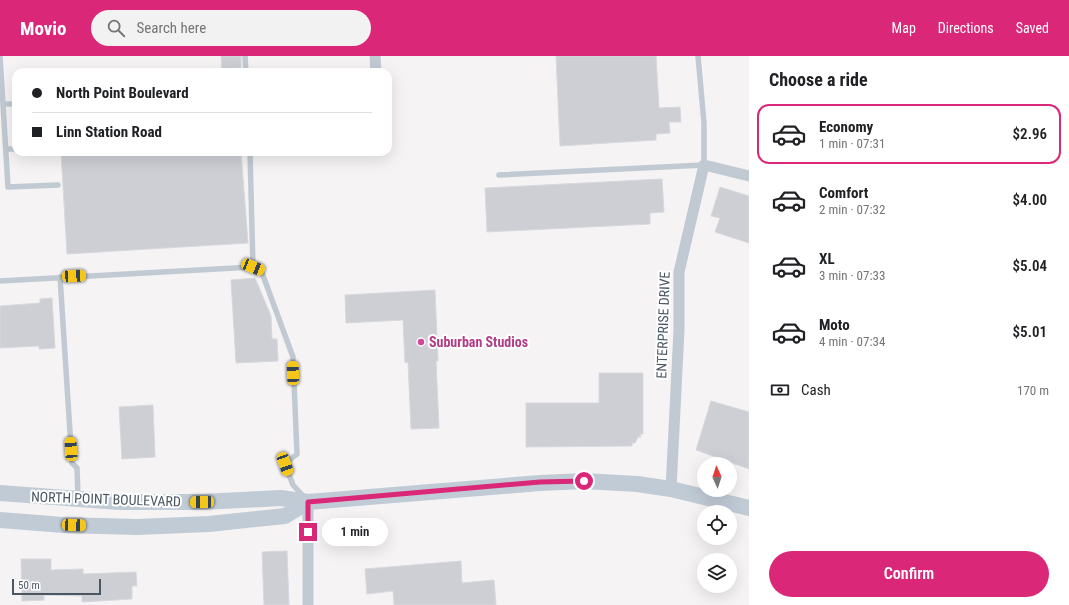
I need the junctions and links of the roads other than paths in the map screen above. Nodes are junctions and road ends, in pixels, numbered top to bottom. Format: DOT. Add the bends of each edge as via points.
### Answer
graph roads {
  1 [pos="0,56"];
  2 [pos="245,56"];
  3 [pos="375,56"];
  4 [pos="698,56"];
  5 [pos="246,68"];
  6 [pos="376,68"];
  7 [pos="4,104"];
  8 [pos="12,104"];
  9 [pos="6,149"];
  10 [pos="12,149"];
  11 [pos="250,156"];
  12 [pos="704,164"];
  13 [pos="499,175"];
  14 [pos="749,176"];
  15 [pos="58,185"];
  16 [pos="253,267"];
  17 [pos="60,277"];
  18 [pos="0,281"];
  19 [pos="671,489"];
  20 [pos="0,493"];
  21 [pos="78,500"];
  22 [pos="308,502"];
  23 [pos="749,508"];
  24 [pos="0,520"];
  25 [pos="308,605"];
  1 -- 7 [label="lane"];
  2 -- 5 [label="lane"];
  3 -- 6 [label="street"];
  4 -- 12 [label="lane" via="704,123"];
  7 -- 8 [label="lane"];
  7 -- 9 [label="lane"];
  9 -- 10 [label="lane"];
  9 -- 15 [label="lane" via="8,187"];
  11 -- 16 [label="lane"];
  12 -- 13 [label="lane"];
  12 -- 14 [label="street"];
  12 -- 19 [label="street, ENTERPRISE DRIVE" via="679,272 679,330"];
  16 -- 17 [label="lane"];
  16 -- 22 [label="lane" via="261,270 293,357 297,454 285,464 293,485"];
  17 -- 18 [label="lane"];
  17 -- 21 [label="lane" via="72,463 77,468"];
  19 -- 22 [label="main road, NORTH POINT BOULEVARD" via="610,482 563,482"];
  19 -- 23 [label="main road, NORTH POINT BOULEVARD"];
  20 -- 21 [label="main road, NORTH POINT BOULEVARD"];
  21 -- 22 [label="main road, NORTH POINT BOULEVARD" via="159,502 281,498"];
  22 -- 24 [label="main road, NORTH POINT BOULEVARD" via="285,516 209,524 136,527"];
  22 -- 25 [label="street"];
}
